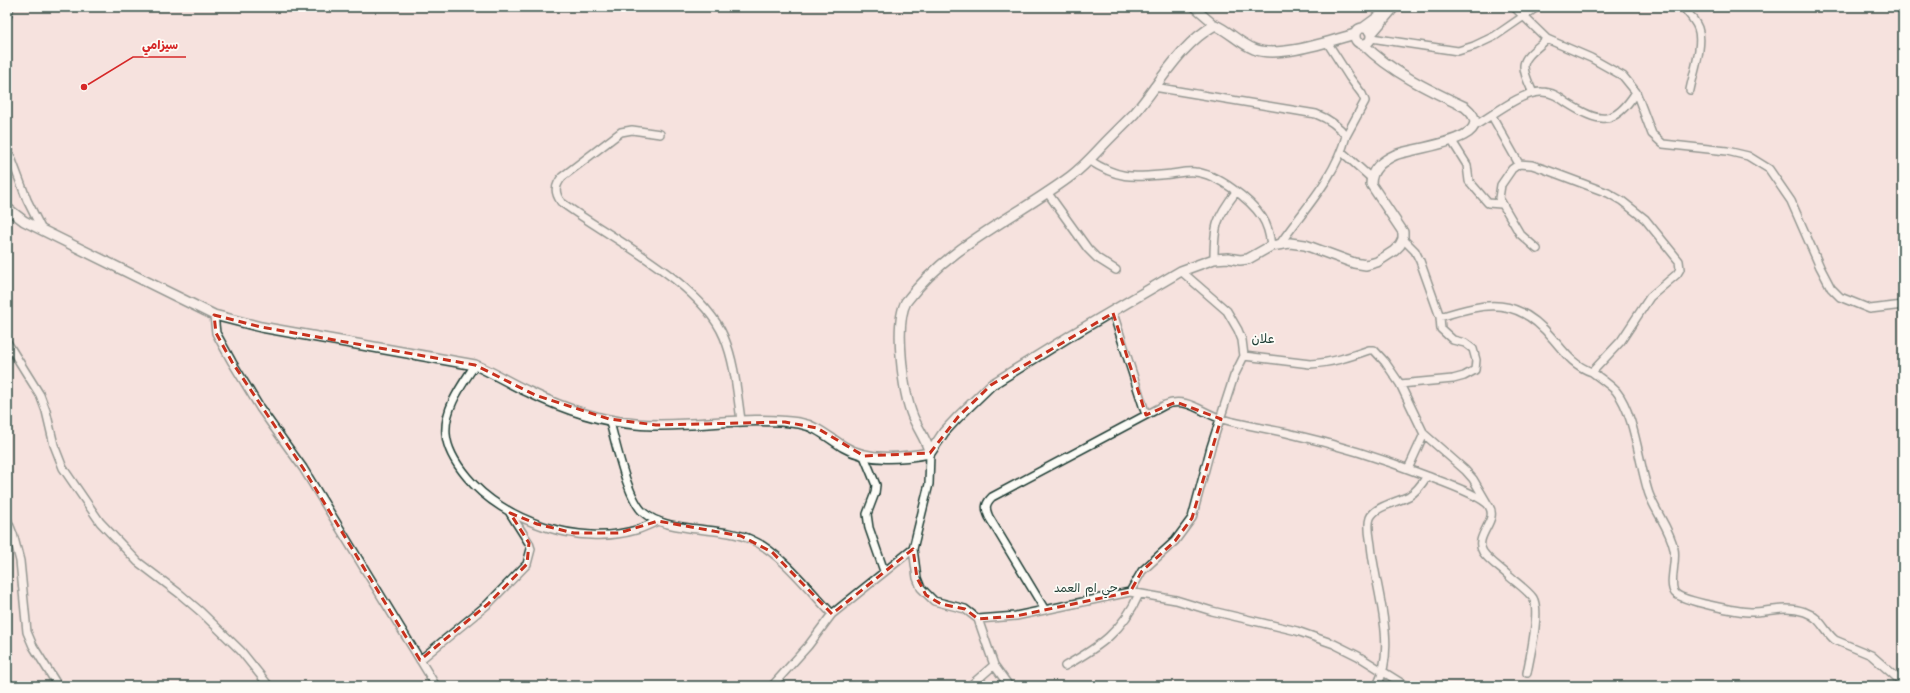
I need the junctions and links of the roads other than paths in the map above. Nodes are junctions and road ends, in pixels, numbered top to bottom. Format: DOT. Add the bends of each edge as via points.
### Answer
graph roads {
  1 [pos="10,7"];
  2 [pos="1391,7"];
  3 [pos="1394,7"];
  4 [pos="1514,7"];
  5 [pos="1537,7"];
  6 [pos="1683,7"];
  7 [pos="1198,9"];
  8 [pos="1522,16"];
  9 [pos="7,17"];
  10 [pos="1215,25"];
  11 [pos="1367,36"];
  12 [pos="1547,39"];
  13 [pos="1327,42"];
  14 [pos="1154,87"];
  15 [pos="1690,90"];
  16 [pos="1636,92"];
  17 [pos="1533,93"];
  18 [pos="1492,116"];
  19 [pos="1474,126"];
  20 [pos="660,134"];
  21 [pos="1346,136"];
  22 [pos="1452,141"];
  23 [pos="7,147"];
  24 [pos="1342,152"];
  25 [pos="1089,160"];
  26 [pos="1519,164"];
  27 [pos="1371,178"];
  28 [pos="1047,192"];
  29 [pos="1236,192"];
  30 [pos="1501,204"];
  31 [pos="7,208"];
  32 [pos="42,230"];
  33 [pos="1403,239"];
  34 [pos="1276,245"];
  35 [pos="1537,249"];
  36 [pos="1214,259"];
  37 [pos="1116,270"];
  38 [pos="1181,271"];
  39 [pos="1903,304"];
  40 [pos="1113,313"];
  41 [pos="214,315"];
  42 [pos="1440,317"];
  43 [pos="7,342"];
  44 [pos="1244,356"];
  45 [pos="475,365"];
  46 [pos="1592,372"];
  47 [pos="1400,384"];
  48 [pos="1146,415"];
  49 [pos="1221,418"];
  50 [pos="609,419"];
  51 [pos="741,420"];
  52 [pos="1424,434"];
  53 [pos="930,453"];
  54 [pos="864,456"];
  55 [pos="1408,469"];
  56 [pos="1427,476"];
  57 [pos="1487,503"];
  58 [pos="510,513"];
  59 [pos="7,519"];
  60 [pos="658,521"];
  61 [pos="913,549"];
  62 [pos="884,571"];
  63 [pos="1130,592"];
  64 [pos="1139,594"];
  65 [pos="1045,610"];
  66 [pos="832,614"];
  67 [pos="978,619"];
  68 [pos="420,660"];
  69 [pos="994,665"];
  70 [pos="1065,666"];
  71 [pos="1382,670"];
  72 [pos="1527,673"];
  73 [pos="1903,683"];
  74 [pos="58,686"];
  75 [pos="269,686"];
  76 [pos="436,686"];
  77 [pos="772,686"];
  78 [pos="970,686"];
  79 [pos="1009,686"];
  80 [pos="1377,686"];
  81 [pos="1406,686"];
  1 -- 9 [label="street"];
  2 -- 11 [label="street"];
  3 -- 11 [label="street"];
  4 -- 8 [label="street"];
  5 -- 8 [label="street"];
  6 -- 15 [label="street" via="1699,31 1698,55"];
  7 -- 10 [label="street"];
  8 -- 11 [label="street" via="1491,38 1458,51"];
  8 -- 12 [label="street"];
  10 -- 13 [label="street" via="1262,52 1299,49"];
  10 -- 14 [label="street" via="1202,33 1180,54"];
  11 -- 13 [label="street" via="1357,40 1355,34"];
  11 -- 19 [label="street" via="1385,63 1465,107 1475,119"];
  12 -- 16 [label="street" via="1611,68 1623,76"];
  12 -- 17 [label="street" via="1523,64"];
  13 -- 21 [label="street" via="1365,101"];
  14 -- 21 [label="street" via="1316,114 1336,124"];
  14 -- 25 [label="street" via="1133,115"];
  16 -- 17 [label="street" via="1624,110 1617,115 1602,118 1588,115 1550,93"];
  16 -- 39 [label="street" via="1647,126 1663,144 1727,151 1748,156 1769,169 1791,201 1831,288 1840,296 1870,308"];
  17 -- 18 [label="street"];
  18 -- 19 [label="street"];
  18 -- 26 [label="street"];
  19 -- 22 [label="street" via="1470,132"];
  20 -- 51 [label="street" via="632,130 621,132 562,177 557,183 556,192 561,202 665,273 698,299 710,313 724,337 731,358"];
  21 -- 24 [label="street"];
  22 -- 27 [label="street" via="1395,155 1378,166"];
  22 -- 30 [label="street" via="1467,165 1470,183 1486,202"];
  23 -- 32 [label="street" via="27,200"];
  24 -- 27 [label="street"];
  24 -- 34 [label="street" via="1325,183"];
  25 -- 28 [label="street"];
  25 -- 29 [label="street" via="1107,171 1122,176 1204,173"];
  26 -- 30 [label="street" via="1512,169 1501,185"];
  26 -- 46 [label="street" via="1544,169 1608,193 1622,201 1645,219 1679,261 1680,269 1677,274 1650,297 1621,341"];
  27 -- 33 [label="street" via="1373,191 1399,225"];
  28 -- 37 [label="street" via="1088,249"];
  28 -- 53 [label="street" via="947,258 914,292 902,309 900,341 906,384 913,416"];
  29 -- 34 [label="street" via="1263,218"];
  29 -- 36 [label="street" via="1218,218"];
  30 -- 35 [label="street" via="1520,234"];
  31 -- 32 [label="street"];
  32 -- 41 [label="street"];
  33 -- 34 [label="street" via="1400,245 1377,262 1366,265 1354,264 1305,245"];
  33 -- 42 [label="street" via="1415,251 1420,261"];
  34 -- 36 [label="street" via="1248,259"];
  36 -- 38 [label="street"];
  38 -- 40 [label="street"];
  38 -- 44 [label="street" via="1227,311 1238,330"];
  40 -- 48 [label="street"];
  40 -- 53 [label="street" via="1070,336 991,385 944,432"];
  41 -- 45 [label="street" via="261,327"];
  41 -- 68 [label="street" via="216,333 232,362 260,408 303,468"];
  42 -- 46 [label="street" via="1478,306 1505,305 1538,323 1570,359"];
  42 -- 47 [label="street" via="1441,329 1447,337 1465,343 1473,349 1475,370 1453,379"];
  43 -- 75 [label="street" via="40,395 63,468 100,522 138,562 201,612 240,651"];
  44 -- 47 [label="street" via="1321,364 1374,350"];
  44 -- 49 [label="street" via="1234,376"];
  45 -- 50 [label="street" via="535,395 576,411"];
  45 -- 58 [label="street" via="453,402 446,435 451,453 459,467 475,486"];
  46 -- 73 [label="street" via="1616,391 1622,400 1637,442 1649,492 1675,550 1672,583 1675,593 1707,604 1741,611 1784,608 1806,612 1823,623 1835,640 1871,655"];
  47 -- 52 [label="street"];
  48 -- 49 [label="street" via="1176,402 1186,403"];
  48 -- 65 [label="street" via="1024,479 992,497 988,502 986,510 989,517"];
  49 -- 55 [label="street" via="1342,447"];
  49 -- 63 [label="street" via="1192,518 1175,541 1142,571"];
  50 -- 51 [label="street" via="656,425"];
  50 -- 60 [label="street" via="631,495 640,510"];
  51 -- 54 [label="street" via="808,425 847,449"];
  52 -- 55 [label="street"];
  52 -- 57 [label="street" via="1465,470"];
  53 -- 54 [label="street"];
  53 -- 61 [label="street" via="929,484"];
  54 -- 62 [label="street" via="876,485 867,514 869,528"];
  55 -- 56 [label="street"];
  56 -- 57 [label="street"];
  56 -- 71 [label="street" via="1415,492 1377,510 1369,522 1371,552 1386,639"];
  57 -- 72 [label="street" via="1492,513 1481,538 1483,552 1535,602 1534,637"];
  58 -- 60 [label="street" via="537,524 595,534 636,530"];
  58 -- 68 [label="street" via="529,543 531,549 527,564 488,604"];
  59 -- 74 [label="street" via="20,561 29,636"];
  60 -- 66 [label="street" via="741,536 759,543 788,567"];
  61 -- 62 [label="street"];
  61 -- 67 [label="street" via="917,578 926,595 941,604 965,608"];
  62 -- 66 [label="street"];
  63 -- 64 [label="street"];
  63 -- 65 [label="street"];
  64 -- 70 [label="street" via="1123,622 1108,639 1088,654"];
  64 -- 71 [label="street" via="1176,600 1298,631 1334,644"];
  65 -- 67 [label="street" via="1002,618"];
  66 -- 77 [label="street" via="808,646"];
  67 -- 69 [label="street"];
  68 -- 76 [label="street"];
  69 -- 78 [label="street"];
  69 -- 79 [label="street"];
  71 -- 80 [label="street"];
  71 -- 81 [label="street"];
}
